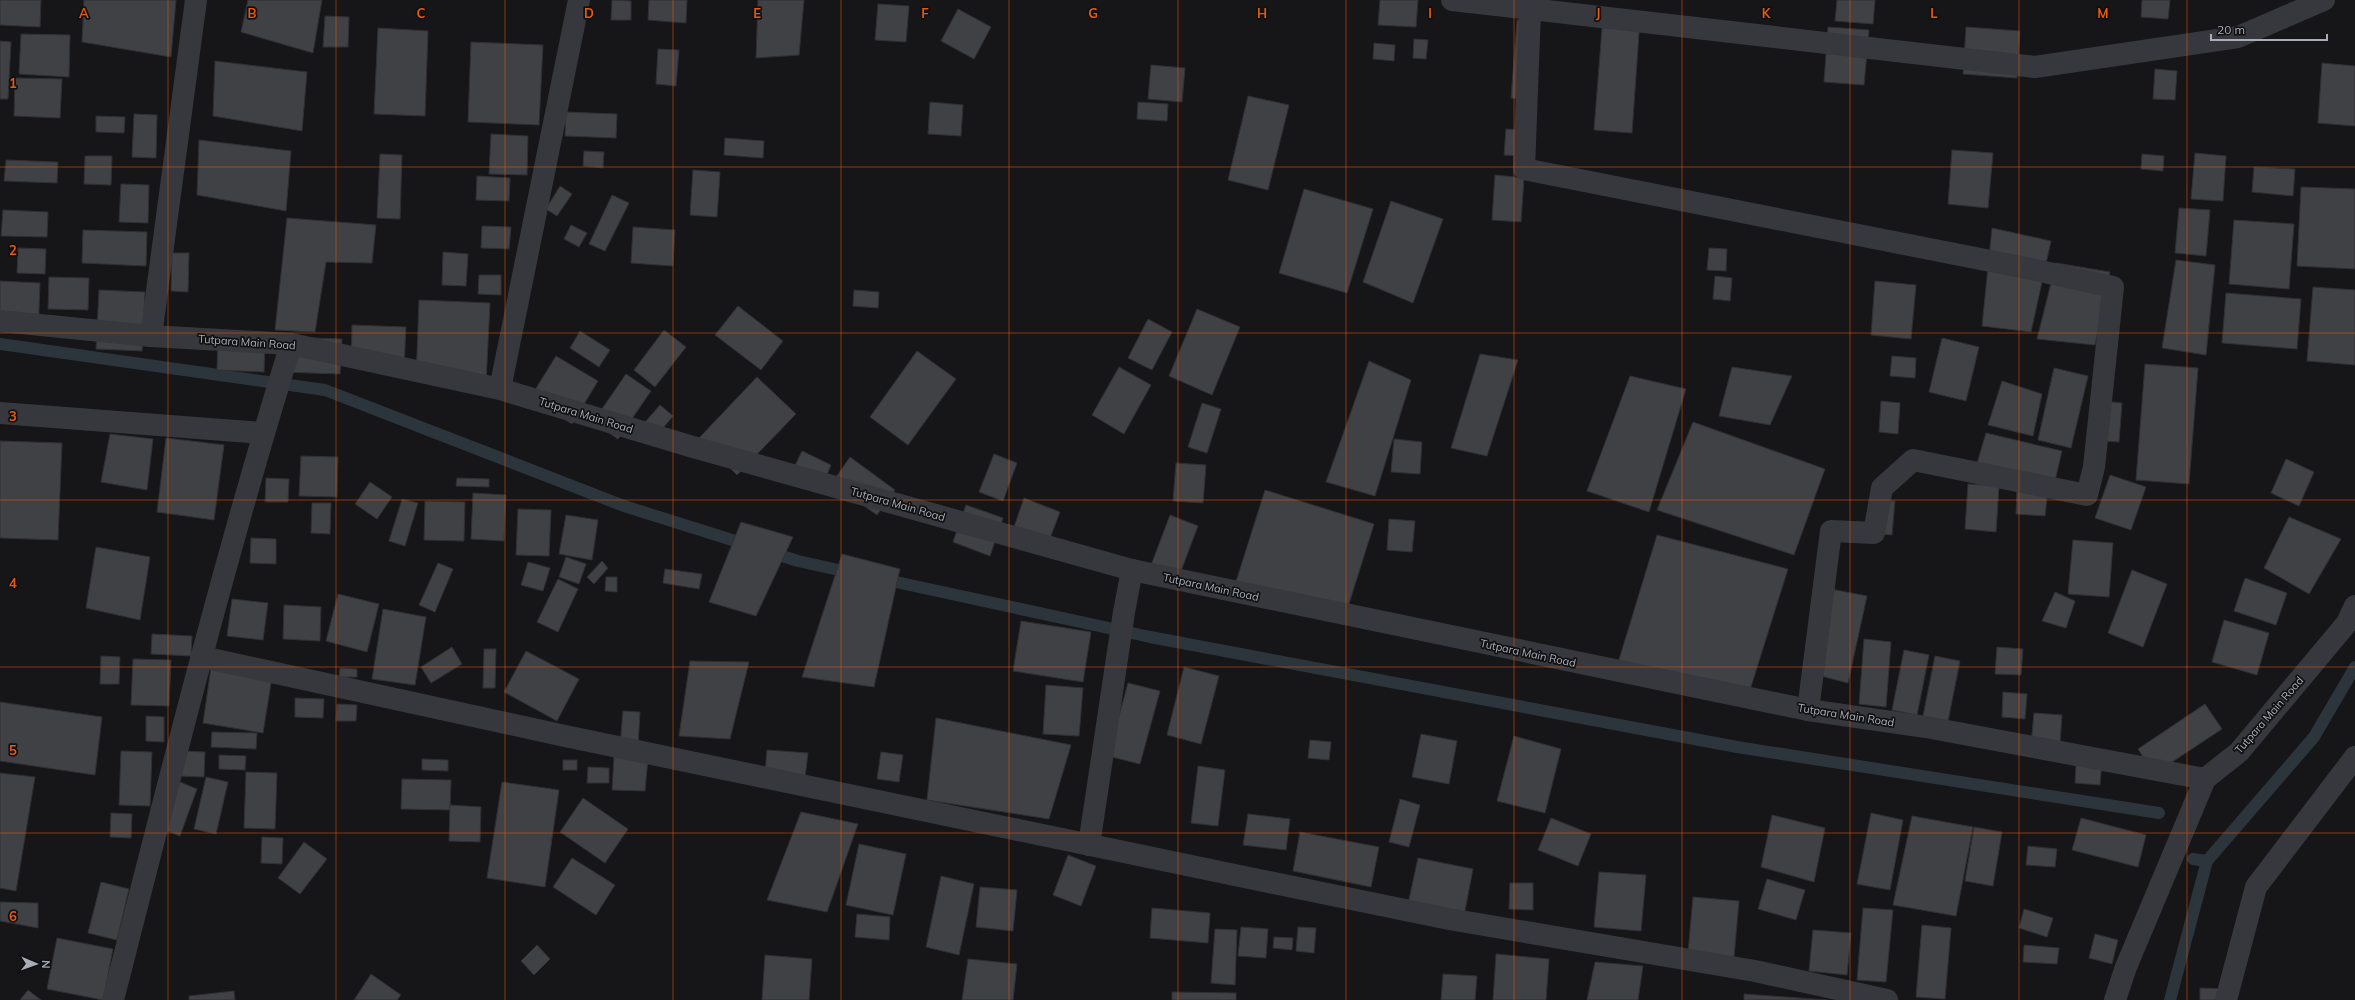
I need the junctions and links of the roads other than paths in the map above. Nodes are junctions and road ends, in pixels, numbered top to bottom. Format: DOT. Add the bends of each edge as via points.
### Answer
graph roads {
  1 [pos="196,0"];
  2 [pos="579,0"];
  3 [pos="1452,0"];
  4 [pos="2324,0"];
  5 [pos="1530,10"];
  6 [pos="0,321"];
  7 [pos="151,336"];
  8 [pos="291,344"];
  9 [pos="500,389"];
  10 [pos="0,413"];
  11 [pos="263,433"];
  12 [pos="1132,570"];
  13 [pos="2355,606"];
  14 [pos="202,657"];
  15 [pos="1808,710"];
  16 [pos="2355,757"];
  17 [pos="2204,779"];
  18 [pos="1089,845"];
  19 [pos="113,1000"];
  20 [pos="1887,1000"];
  21 [pos="2115,1000"];
  22 [pos="2226,1000"];
  1 -- 7 [label="street"];
  2 -- 9 [label="street"];
  3 -- 5 [label="street"];
  4 -- 5 [label="street" via="2238,38 2034,68"];
  5 -- 15 [label="street" via="1524,169 2113,287 2094,467 2087,495 1913,460 1882,488 1874,533 1831,531"];
  6 -- 7 [label="street, Tutpara Main Road"];
  7 -- 8 [label="street, Tutpara Main Road"];
  8 -- 9 [label="street, Tutpara Main Road"];
  8 -- 11 [label="street"];
  9 -- 12 [label="street, Tutpara Main Road" via="693,447"];
  10 -- 11 [label="street"];
  11 -- 14 [label="street"];
  12 -- 15 [label="street, Tutpara Main Road"];
  12 -- 18 [label="street"];
  13 -- 17 [label="street, Tutpara Main Road" via="2347,623 2239,752"];
  14 -- 18 [label="street" via="565,736"];
  14 -- 19 [label="street"];
  15 -- 17 [label="street, Tutpara Main Road" via="1926,727"];
  16 -- 22 [label="street" via="2256,887"];
  17 -- 21 [label="street" via="2126,967"];
  18 -- 20 [label="street" via="1449,919 1754,971"];
}
